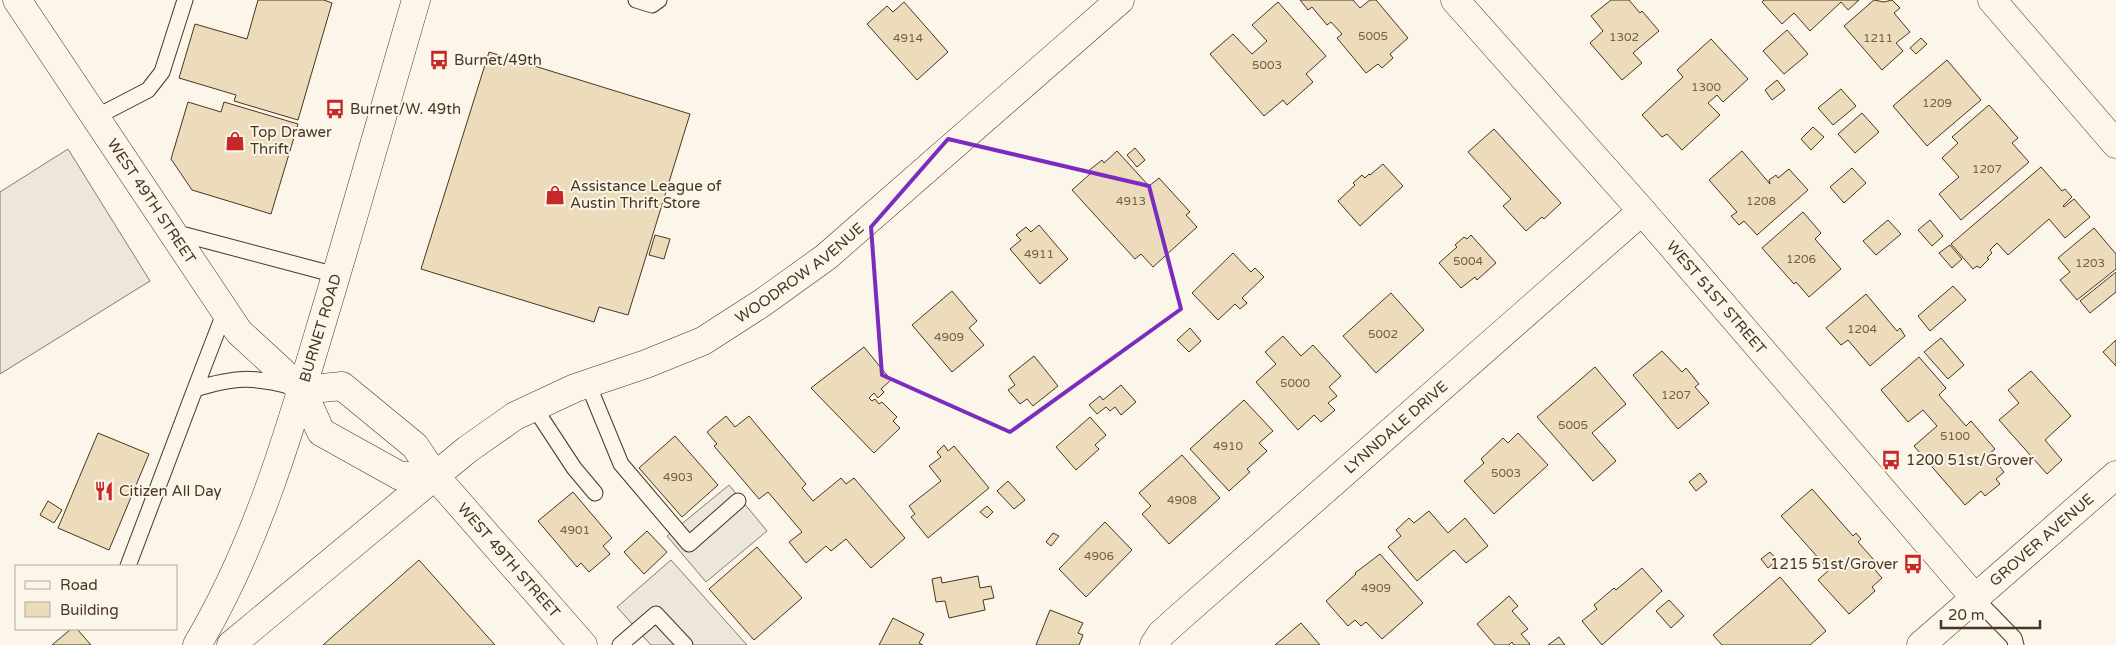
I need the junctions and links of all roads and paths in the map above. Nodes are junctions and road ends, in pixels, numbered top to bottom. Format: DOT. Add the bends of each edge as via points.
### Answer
graph roads {
  1 [pos="17,0"];
  2 [pos="185,0"];
  3 [pos="416,0"];
  4 [pos="636,0"];
  5 [pos="659,0"];
  6 [pos="1120,0"];
  7 [pos="1455,0"];
  8 [pos="1992,0"];
  9 [pos="96,117"];
  10 [pos="2116,144"];
  11 [pos="1642,212"];
  12 [pos="172,231"];
  13 [pos="336,275"];
  14 [pos="225,311"];
  15 [pos="588,384"];
  16 [pos="195,389"];
  17 [pos="302,390"];
  18 [pos="534,407"];
  19 [pos="2116,475"];
  20 [pos="435,476"];
  21 [pos="595,493"];
  22 [pos="738,501"];
  23 [pos="128,565"];
  24 [pos="1976,598"];
  25 [pos="197,645"];
  26 [pos="231,645"];
  27 [pos="583,645"];
  28 [pos="620,645"];
  29 [pos="685,645"];
  30 [pos="1154,645"];
  31 [pos="1922,645"];
  32 [pos="2016,645"];
  1 -- 9 [label="street, WEST 49TH STREET"];
  2 -- 9 [label="lane" via="162,72 153,84 148,90"];
  3 -- 13 [label="street, BURNET ROAD"];
  4 -- 5 [label="lane" via="652,5"];
  6 -- 15 [label="street, WOODROW AVENUE" via="826,257 786,286 703,341"];
  7 -- 11 [label="street, WEST 51ST STREET"];
  8 -- 10 [label="street"];
  9 -- 12 [label="street, WEST 49TH STREET"];
  11 -- 24 [label="street, WEST 51ST STREET"];
  11 -- 30 [label="street, LYNNDALE DRIVE" via="1180,617"];
  12 -- 13 [label="lane"];
  12 -- 14 [label="street, WEST 49TH STREET"];
  13 -- 17 [label="street, BURNET ROAD"];
  14 -- 16 [label="lane"];
  14 -- 17 [label="street, WEST 49TH STREET" via="239,332"];
  15 -- 18 [label="street, WOODROW AVENUE"];
  15 -- 22 [label="lane" via="621,464 689,544"];
  16 -- 17 [label="lane" via="239,379 264,380"];
  16 -- 23 [label="lane"];
  17 -- 20 [label="street, WEST 49TH STREET" via="342,386 415,446"];
  17 -- 20 [label="street, WEST 49TH STREET" via="321,432 400,476"];
  17 -- 25 [label="street, BURNET ROAD" via="264,506"];
  18 -- 20 [label="street, WOODROW AVENUE" via="514,416"];
  18 -- 21 [label="lane" via="574,468"];
  19 -- 24 [label="street, GROVER AVENUE"];
  20 -- 26 [label="street, WOODROW AVENUE"];
  20 -- 27 [label="street, WEST 49TH STREET"];
  24 -- 31 [label="street, GROVER AVENUE"];
  24 -- 32 [label="lane" via="2014,638"];
  28 -- 29 [label="lane" via="656,614"];
}
